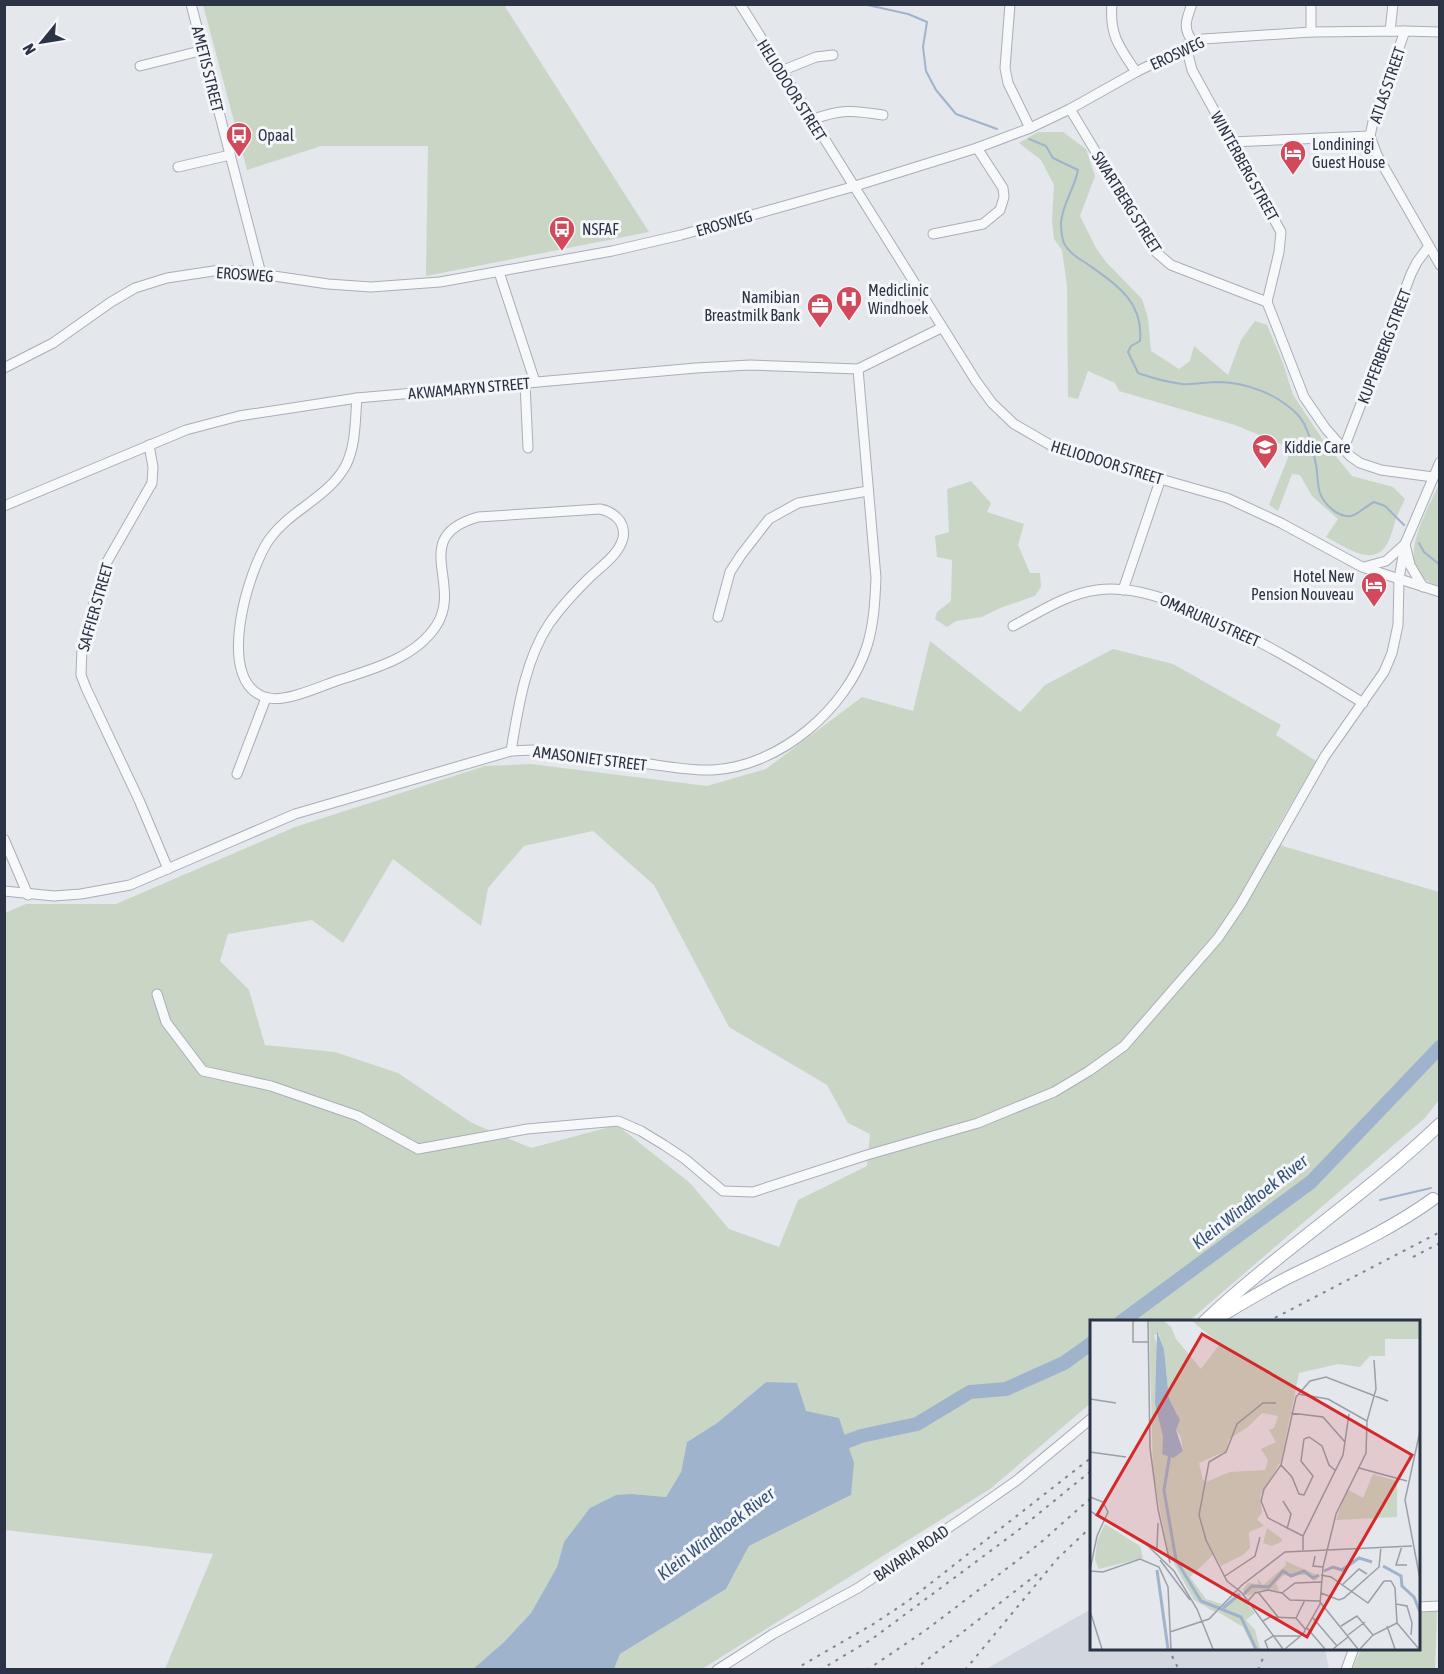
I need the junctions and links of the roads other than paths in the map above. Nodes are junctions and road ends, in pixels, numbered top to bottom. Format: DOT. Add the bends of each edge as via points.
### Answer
graph roads {
  1 [pos="191,4"];
  2 [pos="740,4"];
  3 [pos="1010,4"];
  4 [pos="1112,4"];
  5 [pos="1192,4"];
  6 [pos="1311,4"];
  7 [pos="1393,4"];
  8 [pos="1390,31"];
  9 [pos="1405,31"];
  10 [pos="1311,32"];
  11 [pos="1440,32"];
  12 [pos="1190,44"];
  13 [pos="204,50"];
  14 [pos="833,55"];
  15 [pos="140,66"];
  16 [pos="781,71"];
  17 [pos="1136,72"];
  18 [pos="1070,109"];
  19 [pos="883,115"];
  20 [pos="811,120"];
  21 [pos="1030,128"];
  22 [pos="1370,136"];
  23 [pos="1231,142"];
  24 [pos="977,148"];
  25 [pos="230,155"];
  26 [pos="178,167"];
  27 [pos="852,186"];
  28 [pos="933,234"];
  29 [pos="1429,246"];
  30 [pos="1440,265"];
  31 [pos="499,272"];
  32 [pos="261,274"];
  33 [pos="1267,302"];
  34 [pos="941,328"];
  35 [pos="4,369"];
  36 [pos="858,369"];
  37 [pos="530,383"];
  38 [pos="357,398"];
  39 [pos="149,446"];
  40 [pos="528,448"];
  41 [pos="1344,448"];
  42 [pos="1440,462"];
  43 [pos="1433,477"];
  44 [pos="1161,478"];
  45 [pos="868,491"];
  46 [pos="4,506"];
  47 [pos="1405,544"];
  48 [pos="1362,567"];
  49 [pos="1399,579"];
  50 [pos="1423,587"];
  51 [pos="1124,590"];
  52 [pos="1440,592"];
  53 [pos="718,617"];
  54 [pos="1013,626"];
  55 [pos="266,698"];
  56 [pos="1363,703"];
  57 [pos="511,751"];
  58 [pos="237,774"];
  59 [pos="4,839"];
  60 [pos="168,869"];
  61 [pos="4,891"];
  62 [pos="28,895"];
  63 [pos="157,994"];
  64 [pos="1440,1124"];
  65 [pos="1433,1199"];
  66 [pos="1206,1320"];
  67 [pos="1215,1320"];
  68 [pos="1090,1420"];
  69 [pos="1440,1606"];
  70 [pos="1420,1607"];
  71 [pos="1353,1650"];
  72 [pos="717,1670"];
  73 [pos="1346,1670"];
  1 -- 13 [label="street, AMETIS STREET"];
  2 -- 16 [label="street, HELIODOOR STREET"];
  3 -- 21 [label="street" via="1005,68"];
  4 -- 17 [label="street" via="1113,35"];
  5 -- 12 [label="street, WINTERBERG STREET" via="1185,28"];
  6 -- 10 [label="street"];
  7 -- 8 [label="street, ATLAS STREET"];
  8 -- 9 [label="street, EROSWEG"];
  8 -- 10 [label="street, EROSWEG"];
  9 -- 11 [label="street, EROSWEG"];
  9 -- 22 [label="street, ATLAS STREET"];
  10 -- 12 [label="street, EROSWEG" via="1214,37"];
  12 -- 17 [label="street, EROSWEG"];
  12 -- 23 [label="street, WINTERBERG STREET" via="1192,70"];
  13 -- 15 [label="street"];
  13 -- 25 [label="street, AMETIS STREET"];
  14 -- 16 [label="street" via="816,57"];
  16 -- 20 [label="street, HELIODOOR STREET"];
  17 -- 18 [label="street, EROSWEG"];
  18 -- 21 [label="street, EROSWEG"];
  18 -- 33 [label="street, SWARTBERG STREET" via="1163,259"];
  19 -- 20 [label="street" via="846,110"];
  20 -- 27 [label="street, HELIODOOR STREET"];
  21 -- 24 [label="street, EROSWEG"];
  22 -- 23 [label="street"];
  22 -- 29 [label="street, ATLAS STREET"];
  23 -- 33 [label="street, WINTERBERG STREET" via="1281,232"];
  24 -- 27 [label="street, EROSWEG"];
  24 -- 28 [label="street" via="1003,188 1000,210 983,224"];
  25 -- 26 [label="street"];
  25 -- 32 [label="street, AMETIS STREET"];
  27 -- 31 [label="street, EROSWEG" via="681,235"];
  27 -- 34 [label="street, HELIODOOR STREET"];
  29 -- 30 [label="street, ATLAS STREET"];
  29 -- 41 [label="street, KUPFERBERG STREET" via="1411,274"];
  31 -- 32 [label="street, EROSWEG" via="440,282 371,287"];
  31 -- 37 [label="street"];
  32 -- 35 [label="street, EROSWEG" via="209,271 135,288 53,343"];
  33 -- 41 [label="street" via="1304,397"];
  34 -- 36 [label="street, AKWAMARYN STREET"];
  34 -- 44 [label="street, HELIODOOR STREET" via="983,392 1020,428 1059,450"];
  36 -- 37 [label="street, AKWAMARYN STREET" via="750,365"];
  36 -- 45 [label="street, AMASONIET STREET"];
  37 -- 38 [label="street, AKWAMARYN STREET"];
  37 -- 40 [label="street"];
  38 -- 39 [label="street, AKWAMARYN STREET" via="230,418 186,430"];
  38 -- 55 [label="street" via="346,465 334,482 272,536 251,580 239,629 239,656 244,680"];
  39 -- 46 [label="street, AKWAMARYN STREET"];
  39 -- 60 [label="street, SAFFIER STREET" via="152,483 104,567 80,661 86,687"];
  41 -- 43 [label="street" via="1369,467"];
  42 -- 43 [label="street"];
  43 -- 47 [label="street"];
  44 -- 48 [label="street, HELIODOOR STREET" via="1227,498"];
  44 -- 51 [label="street"];
  45 -- 53 [label="street" via="798,503 769,519 730,572"];
  45 -- 57 [label="street, AMASONIET STREET" via="876,578 867,645 852,678 809,730 757,759 711,770"];
  47 -- 48 [label="street" via="1386,561"];
  47 -- 49 [label="street"];
  47 -- 50 [label="street" via="1410,565"];
  48 -- 49 [label="street, HELIODOOR STREET"];
  49 -- 50 [label="street, HELIODOOR STREET"];
  49 -- 56 [label="street" via="1398,625 1392,653"];
  50 -- 52 [label="street, HELIODOOR STREET"];
  51 -- 54 [label="street, OMARURU STREET" via="1070,596"];
  51 -- 56 [label="street, OMARURU STREET" via="1165,599 1230,627 1285,654"];
  55 -- 57 [label="street" via="284,698 382,666 406,654 429,635 443,613 440,550 454,526 478,517 607,511 623,526 620,546 561,607 539,641"];
  55 -- 58 [label="street"];
  56 -- 63 [label="street" via="1325,756 1218,938 1124,1046 1054,1092 978,1123 753,1192 723,1191 671,1149 618,1121 527,1129 418,1149 358,1116 271,1086 203,1071 166,1022"];
  57 -- 60 [label="street, AMASONIET STREET" via="295,814"];
  59 -- 62 [label="street"];
  60 -- 62 [label="street, AMASONIET STREET" via="119,888"];
  61 -- 62 [label="street, AMASONIET STREET"];
  64 -- 66 [label="main road"];
  65 -- 67 [label="main road" via="1371,1238 1287,1278"];
  68 -- 72 [label="street, BAVARIA ROAD" via="1016,1481 963,1518 858,1588"];
  69 -- 70 [label="street"];
  71 -- 73 [label="street"];
}
